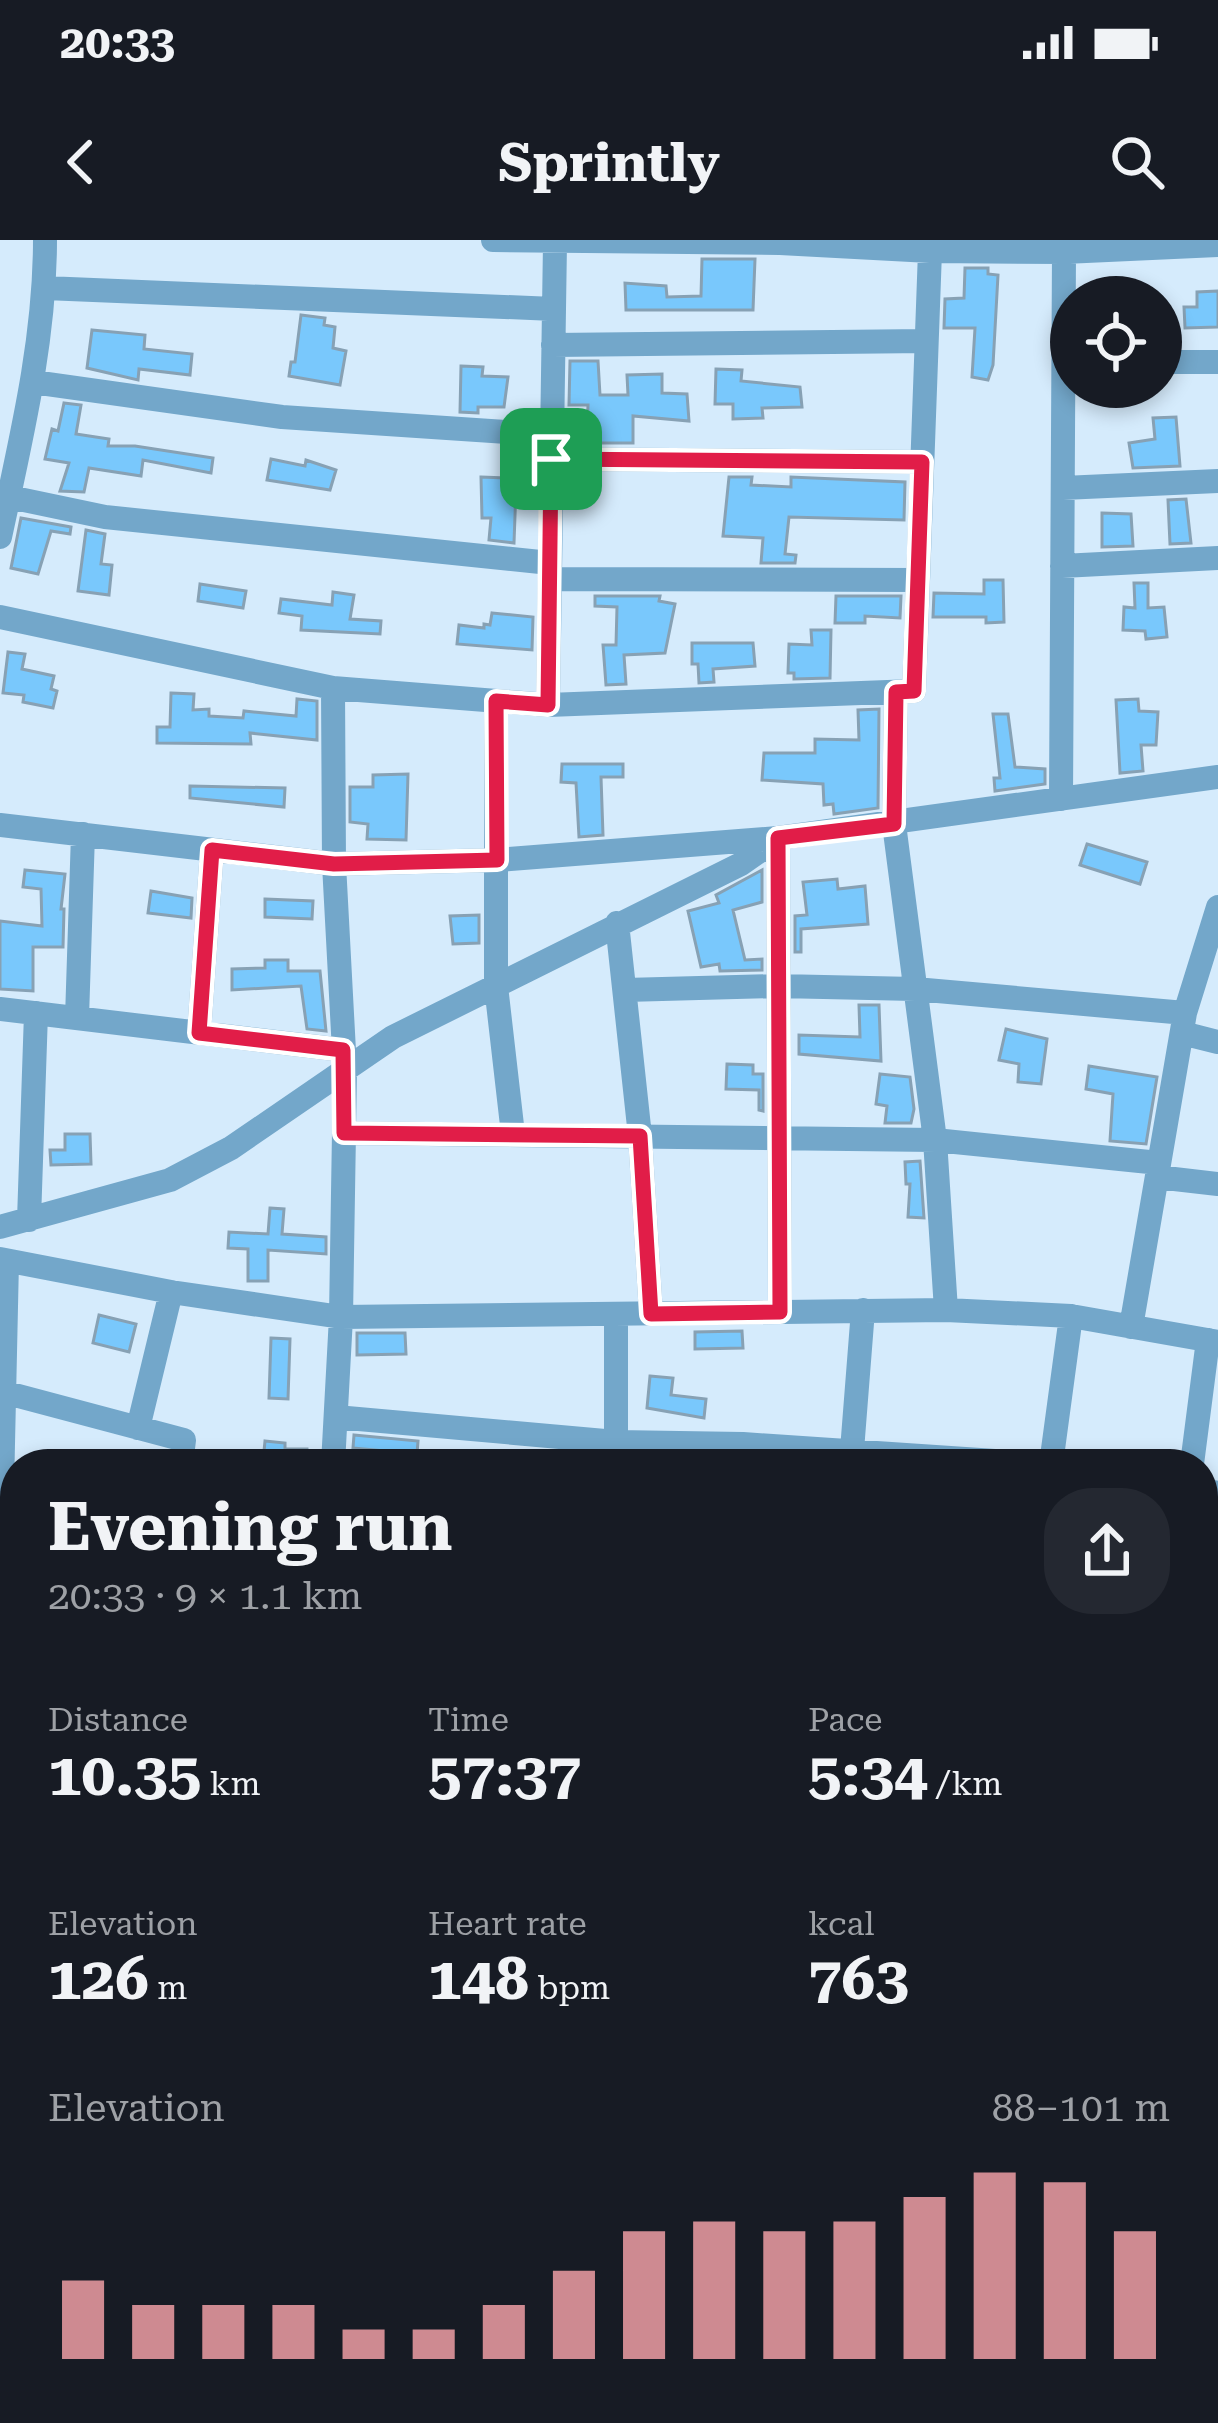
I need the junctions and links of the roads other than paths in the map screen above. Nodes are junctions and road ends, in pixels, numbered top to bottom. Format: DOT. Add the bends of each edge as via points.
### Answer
graph roads {
  1 [pos="45,240"];
  2 [pos="493,240"];
  3 [pos="555,243"];
  4 [pos="833,243"];
  5 [pos="1218,245"];
  6 [pos="930,250"];
  7 [pos="1064,252"];
  8 [pos="1065,276"];
  9 [pos="45,288"];
  10 [pos="554,309"];
  11 [pos="926,341"];
  12 [pos="553,345"];
  13 [pos="1182,362"];
  14 [pos="1218,362"];
  15 [pos="33,382"];
  16 [pos="1066,408"];
  17 [pos="552,447"];
  18 [pos="922,462"];
  19 [pos="1218,481"];
  20 [pos="1063,488"];
  21 [pos="4,496"];
  22 [pos="0,537"];
  23 [pos="1218,558"];
  24 [pos="1062,566"];
  25 [pos="550,571"];
  26 [pos="918,580"];
  27 [pos="0,617"];
  28 [pos="333,688"];
  29 [pos="896,692"];
  30 [pos="496,701"];
  31 [pos="548,705"];
  32 [pos="1218,777"];
  33 [pos="1061,799"];
  34 [pos="894,824"];
  35 [pos="0,825"];
  36 [pos="83,835"];
  37 [pos="778,838"];
  38 [pos="212,850"];
  39 [pos="497,860"];
  40 [pos="334,864"];
  41 [pos="1218,907"];
  42 [pos="617,923"];
  43 [pos="496,986"];
  44 [pos="778,986"];
  45 [pos="916,989"];
  46 [pos="625,990"];
  47 [pos="0,1009"];
  48 [pos="36,1013"];
  49 [pos="77,1018"];
  50 [pos="1183,1023"];
  51 [pos="199,1033"];
  52 [pos="1218,1042"];
  53 [pos="344,1060"];
  54 [pos="344,1133"];
  55 [pos="513,1134"];
  56 [pos="640,1136"];
  57 [pos="779,1137"];
  58 [pos="934,1141"];
  59 [pos="1158,1170"];
  60 [pos="1218,1184"];
  61 [pos="28,1220"];
  62 [pos="0,1227"];
  63 [pos="4,1260"];
  64 [pos="171,1292"];
  65 [pos="863,1310"];
  66 [pos="946,1310"];
  67 [pos="780,1312"];
  68 [pos="651,1314"];
  69 [pos="616,1315"];
  70 [pos="1071,1316"];
  71 [pos="341,1317"];
  72 [pos="1131,1327"];
  73 [pos="1213,1341"];
  74 [pos="1,1392"];
  75 [pos="336,1417"];
  76 [pos="139,1427"];
  77 [pos="1,1449"];
  78 [pos="183,1449"];
  79 [pos="334,1449"];
  80 [pos="582,1449"];
  81 [pos="613,1449"];
  82 [pos="853,1449"];
  83 [pos="1053,1449"];
  84 [pos="1195,1449"];
  1 -- 9 [label="street"];
  2 -- 3 [label="street"];
  3 -- 4 [label="street"];
  3 -- 10 [label="street"];
  4 -- 6 [label="street"];
  5 -- 7 [label="street"];
  6 -- 7 [label="street"];
  6 -- 11 [label="street"];
  7 -- 8 [label="street"];
  9 -- 10 [label="street"];
  9 -- 15 [label="street"];
  10 -- 12 [label="street"];
  11 -- 12 [label="street"];
  11 -- 18 [label="street"];
  12 -- 17 [label="street"];
  13 -- 14 [label="street"];
  15 -- 17 [label="street"];
  15 -- 21 [label="street"];
  16 -- 20 [label="street"];
  17 -- 18 [label="street"];
  17 -- 25 [label="street"];
  18 -- 26 [label="street"];
  19 -- 20 [label="street"];
  20 -- 24 [label="street"];
  21 -- 22 [label="street"];
  21 -- 25 [label="street" via="105,517"];
  23 -- 24 [label="street"];
  24 -- 33 [label="street"];
  25 -- 26 [label="street"];
  25 -- 31 [label="street"];
  26 -- 29 [label="street" via="914,691"];
  27 -- 28 [label="street"];
  28 -- 30 [label="street"];
  28 -- 40 [label="street"];
  29 -- 31 [label="street"];
  29 -- 34 [label="street"];
  30 -- 31 [label="street"];
  30 -- 39 [label="street"];
  32 -- 33 [label="street"];
  33 -- 34 [label="street"];
  34 -- 37 [label="street"];
  34 -- 45 [label="street"];
  35 -- 36 [label="street"];
  36 -- 38 [label="street"];
  36 -- 49 [label="street"];
  37 -- 39 [label="street"];
  37 -- 42 [label="street" via="742,864"];
  37 -- 44 [label="street"];
  38 -- 40 [label="street"];
  38 -- 51 [label="street"];
  39 -- 40 [label="street"];
  39 -- 43 [label="street"];
  40 -- 53 [label="street"];
  41 -- 50 [label="street"];
  42 -- 43 [label="street"];
  42 -- 46 [label="street"];
  43 -- 53 [label="street"];
  43 -- 55 [label="street"];
  44 -- 45 [label="street"];
  44 -- 46 [label="street"];
  44 -- 57 [label="street"];
  45 -- 50 [label="street"];
  45 -- 58 [label="street"];
  46 -- 56 [label="street"];
  47 -- 48 [label="street"];
  48 -- 49 [label="street"];
  48 -- 61 [label="street"];
  49 -- 51 [label="street"];
  50 -- 52 [label="street"];
  50 -- 59 [label="street"];
  51 -- 53 [label="street"];
  53 -- 54 [label="street"];
  53 -- 61 [label="street" via="231,1148 170,1180"];
  54 -- 55 [label="street"];
  54 -- 71 [label="street"];
  55 -- 56 [label="street"];
  56 -- 57 [label="street"];
  56 -- 68 [label="street"];
  57 -- 58 [label="street"];
  57 -- 67 [label="street"];
  58 -- 59 [label="street"];
  58 -- 66 [label="street"];
  59 -- 60 [label="street"];
  59 -- 72 [label="street"];
  61 -- 62 [label="street"];
  63 -- 64 [label="street"];
  63 -- 74 [label="street"];
  64 -- 71 [label="street"];
  64 -- 76 [label="street"];
  65 -- 66 [label="street"];
  65 -- 67 [label="street"];
  65 -- 82 [label="street"];
  66 -- 70 [label="street"];
  67 -- 68 [label="street"];
  68 -- 69 [label="street"];
  69 -- 71 [label="street"];
  69 -- 81 [label="street"];
  70 -- 72 [label="street"];
  70 -- 83 [label="street"];
  71 -- 75 [label="street"];
  72 -- 73 [label="street"];
  73 -- 84 [label="street"];
  74 -- 76 [label="street"];
  74 -- 77 [label="street"];
  75 -- 79 [label="street"];
  75 -- 80 [label="street"];
  76 -- 78 [label="street" via="184,1440"];
}
